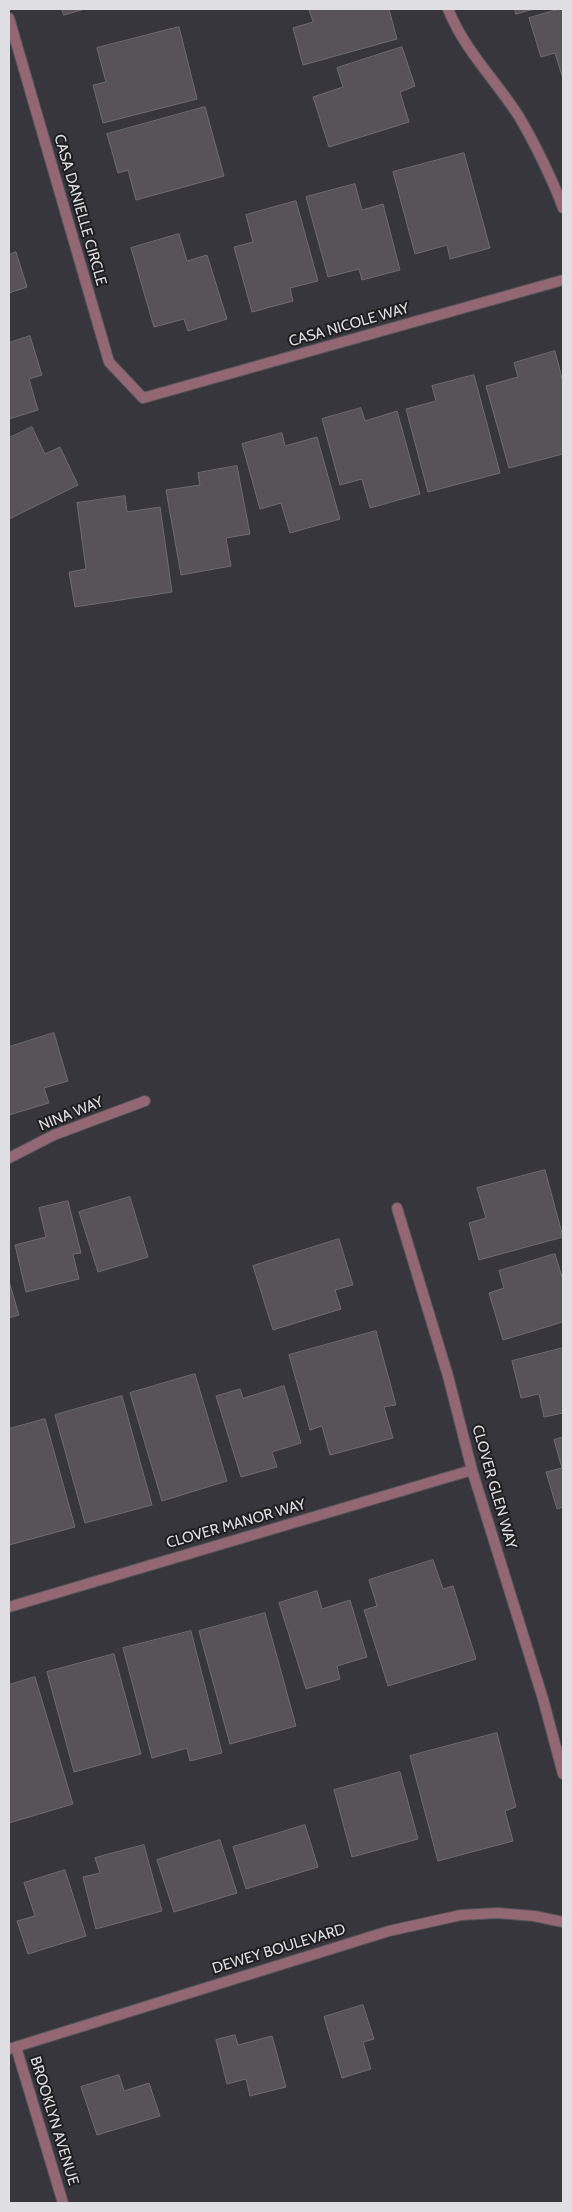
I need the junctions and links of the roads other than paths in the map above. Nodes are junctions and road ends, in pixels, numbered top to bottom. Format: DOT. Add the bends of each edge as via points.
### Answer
graph roads {
  1 [pos="448,9"];
  2 [pos="9,18"];
  3 [pos="563,208"];
  4 [pos="563,280"];
  5 [pos="143,398"];
  6 [pos="145,1101"];
  7 [pos="9,1158"];
  8 [pos="397,1208"];
  9 [pos="472,1470"];
  10 [pos="9,1607"];
  11 [pos="563,1774"];
  12 [pos="563,1922"];
  13 [pos="12,2048"];
  14 [pos="63,2203"];
  1 -- 3 [label="street" via="472,55 518,115"];
  2 -- 5 [label="street, CASA DANIELLE CIRCLE" via="109,362"];
  4 -- 5 [label="street, CASA NICOLE WAY"];
  6 -- 7 [label="street, NINA WAY" via="54,1136"];
  8 -- 9 [label="street, CLOVER GLEN WAY" via="448,1376"];
  9 -- 10 [label="street, CLOVER MANOR WAY"];
  9 -- 11 [label="street, CLOVER GLEN WAY" via="543,1698"];
  12 -- 13 [label="street, DEWEY BOULEVARD" via="498,1913 461,1915 389,1931"];
  13 -- 14 [label="street, BROOKLYN AVENUE"];
}
